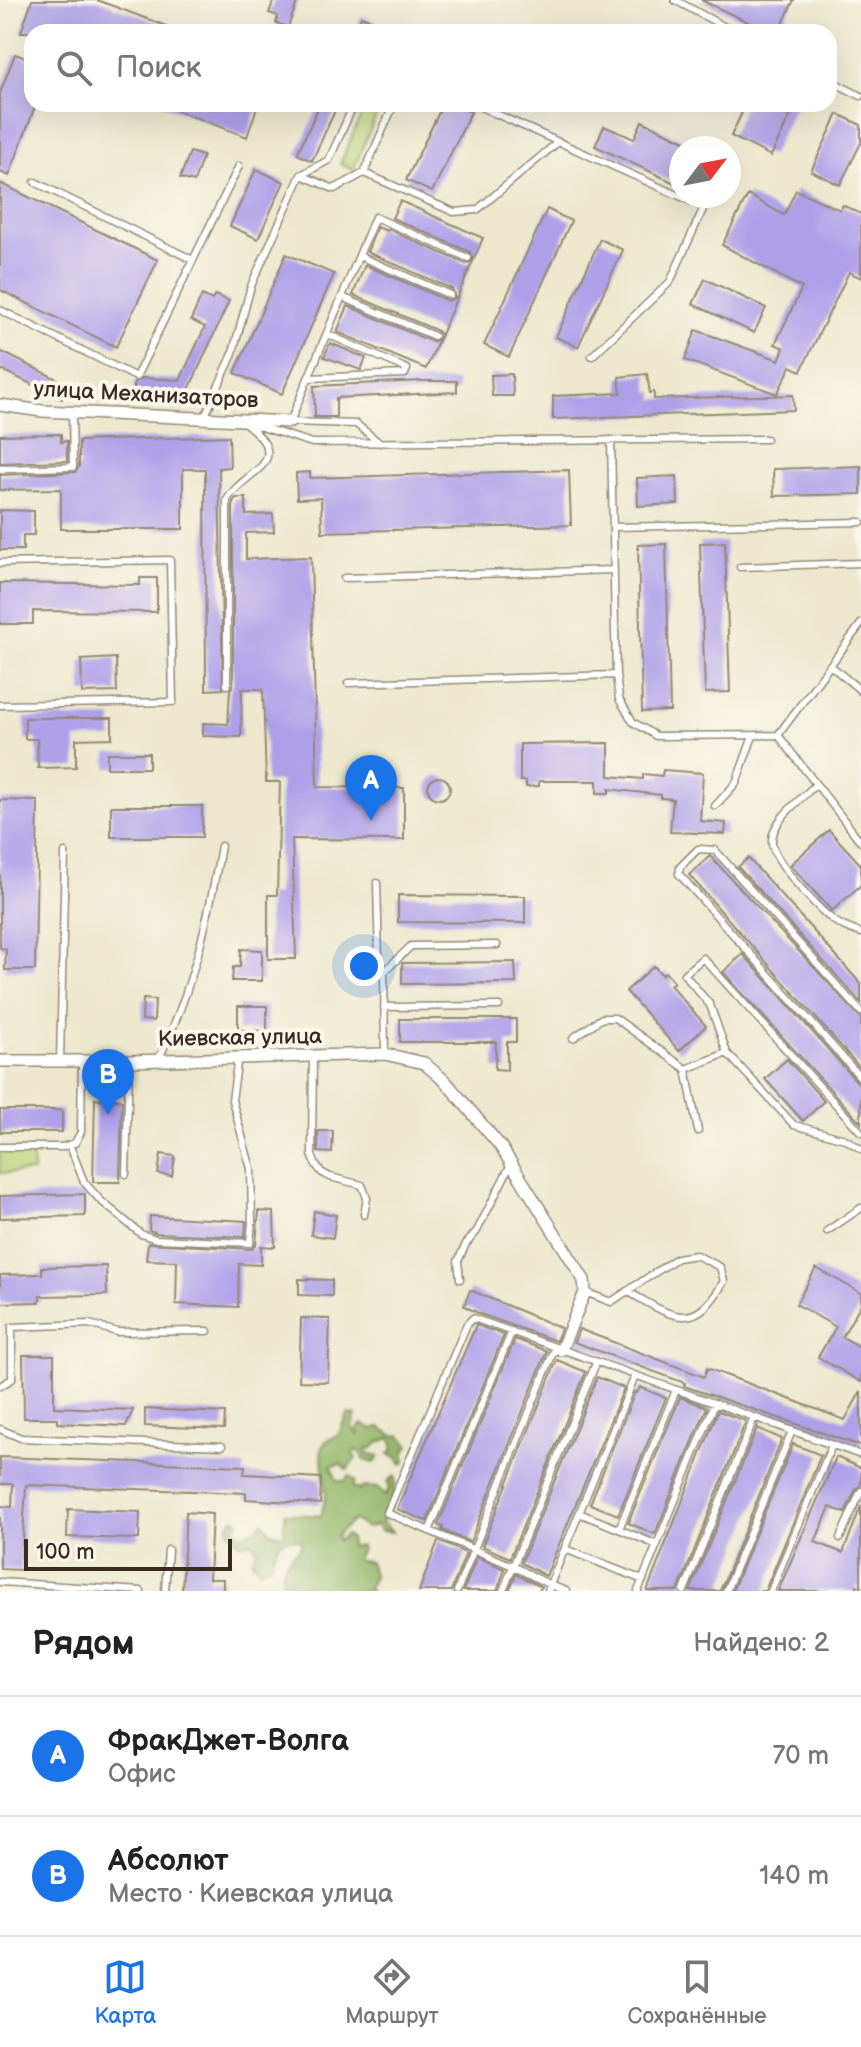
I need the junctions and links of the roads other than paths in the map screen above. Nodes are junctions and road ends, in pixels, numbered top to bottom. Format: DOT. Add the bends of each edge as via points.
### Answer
graph roads {
  1 [pos="675,0"];
  2 [pos="719,24"];
  3 [pos="837,84"];
  4 [pos="861,96"];
  5 [pos="350,112"];
  6 [pos="391,112"];
  7 [pos="492,112"];
  8 [pos="558,142"];
  9 [pos="239,166"];
  10 [pos="364,173"];
  11 [pos="301,175"];
  12 [pos="35,182"];
  13 [pos="359,256"];
  14 [pos="468,258"];
  15 [pos="193,260"];
  16 [pos="450,295"];
  17 [pos="342,297"];
  18 [pos="0,310"];
  19 [pos="327,334"];
  20 [pos="434,336"];
  21 [pos="592,356"];
  22 [pos="309,378"];
  23 [pos="0,405"];
  24 [pos="72,412"];
  25 [pos="204,418"];
  26 [pos="241,420"];
  27 [pos="290,422"];
  28 [pos="766,439"];
  29 [pos="611,440"];
  30 [pos="380,443"];
  31 [pos="0,469"];
  32 [pos="861,522"];
  33 [pos="613,527"];
  34 [pos="0,563"];
  35 [pos="861,563"];
  36 [pos="740,567"];
  37 [pos="614,570"];
  38 [pos="344,578"];
  39 [pos="861,624"];
  40 [pos="830,665"];
  41 [pos="616,675"];
  42 [pos="348,683"];
  43 [pos="227,685"];
  44 [pos="861,691"];
  45 [pos="0,705"];
  46 [pos="778,735"];
  47 [pos="753,736"];
  48 [pos="816,784"];
  49 [pos="715,806"];
  50 [pos="861,842"];
  51 [pos="221,846"];
  52 [pos="65,853"];
  53 [pos="377,883"];
  54 [pos="861,933"];
  55 [pos="497,945"];
  56 [pos="384,972"];
  57 [pos="499,1006"];
  58 [pos="384,1007"];
  59 [pos="861,1012"];
  60 [pos="573,1038"];
  61 [pos="727,1053"];
  62 [pos="385,1054"];
  63 [pos="313,1056"];
  64 [pos="238,1057"];
  65 [pos="158,1060"];
  66 [pos="0,1061"];
  67 [pos="60,1061"];
  68 [pos="82,1061"];
  69 [pos="129,1061"];
  70 [pos="686,1069"];
  71 [pos="861,1078"];
  72 [pos="698,1131"];
  73 [pos="861,1132"];
  74 [pos="70,1146"];
  75 [pos="0,1147"];
  76 [pos="861,1149"];
  77 [pos="512,1162"];
  78 [pos="126,1174"];
  79 [pos="861,1208"];
  80 [pos="364,1215"];
  81 [pos="827,1231"];
  82 [pos="460,1279"];
  83 [pos="627,1291"];
  84 [pos="585,1292"];
  85 [pos="208,1331"];
  86 [pos="512,1331"];
  87 [pos="558,1349"];
  88 [pos="596,1363"];
  89 [pos="635,1376"];
  90 [pos="0,1386"];
  91 [pos="676,1390"];
  92 [pos="715,1403"];
  93 [pos="754,1418"];
  94 [pos="0,1429"];
  95 [pos="792,1431"];
  96 [pos="832,1445"];
  97 [pos="222,1446"];
  98 [pos="861,1455"];
  99 [pos="861,1491"];
  100 [pos="579,1513"];
  101 [pos="619,1529"];
  102 [pos="429,1531"];
  103 [pos="840,1538"];
  104 [pos="657,1545"];
  105 [pos="565,1549"];
  106 [pos="168,1550"];
  107 [pos="474,1550"];
  108 [pos="513,1566"];
  109 [pos="643,1580"];
  110 [pos="0,1582"];
  111 [pos="549,1588"];
  112 [pos="50,1589"];
  113 [pos="141,1591"];
  114 [pos="165,1591"];
  115 [pos="457,1591"];
  116 [pos="503,1591"];
  117 [pos="566,1591"];
  118 [pos="638,1591"];
  119 [pos="684,1591"];
  120 [pos="726,1591"];
  121 [pos="771,1591"];
  1 -- 2 [label="lane"];
  3 -- 4 [label="lane"];
  5 -- 11 [label="lane" via="329,160"];
  6 -- 10 [label="lane"];
  7 -- 8 [label="lane"];
  8 -- 10 [label="lane" via="477,210 454,212"];
  8 -- 21 [label="lane" via="704,207 670,282"];
  9 -- 15 [label="lane"];
  10 -- 11 [label="lane" via="334,189"];
  11 -- 25 [label="lane" via="251,286 232,356"];
  12 -- 15 [label="lane"];
  13 -- 14 [label="lane" via="375,217"];
  13 -- 16 [label="lane"];
  13 -- 17 [label="lane"];
  15 -- 18 [label="lane" via="136,377"];
  17 -- 19 [label="lane"];
  17 -- 20 [label="lane"];
  19 -- 22 [label="lane"];
  19 -- 22 [label="lane" via="407,369 405,374"];
  22 -- 27 [label="lane"];
  23 -- 24 [label="street, улица Механизаторов"];
  24 -- 25 [label="street, улица Механизаторов"];
  24 -- 31 [label="lane" via="73,467"];
  25 -- 26 [label="street, улица Механизаторов"];
  26 -- 27 [label="street, улица Механизаторов"];
  26 -- 30 [label="lane" via="312,443"];
  26 -- 43 [label="lane" via="257,432 267,455 264,466 233,489 227,500"];
  27 -- 30 [label="lane" via="356,424"];
  28 -- 29 [label="lane"];
  29 -- 30 [label="lane"];
  29 -- 33 [label="lane"];
  32 -- 33 [label="lane"];
  33 -- 37 [label="lane"];
  34 -- 45 [label="lane" via="170,560 173,702"];
  35 -- 36 [label="lane"];
  37 -- 38 [label="lane"];
  37 -- 41 [label="lane"];
  39 -- 40 [label="lane"];
  40 -- 44 [label="lane"];
  40 -- 46 [label="lane"];
  41 -- 42 [label="lane"];
  41 -- 47 [label="lane" via="619,699 633,722 656,736"];
  46 -- 47 [label="lane"];
  46 -- 48 [label="lane"];
  47 -- 49 [label="lane" via="736,783"];
  48 -- 50 [label="lane"];
  48 -- 54 [label="lane" via="779,822 772,842 780,863 826,915"];
  51 -- 65 [label="lane" via="189,987"];
  52 -- 67 [label="lane"];
  53 -- 56 [label="lane" via="379,960"];
  55 -- 56 [label="lane" via="411,946"];
  56 -- 58 [label="lane"];
  57 -- 58 [label="lane"];
  58 -- 62 [label="lane"];
  59 -- 71 [label="lane" via="715,850 698,849 680,867 679,874"];
  60 -- 70 [label="lane" via="602,1018 615,1018"];
  61 -- 70 [label="lane"];
  61 -- 73 [label="lane" via="710,1005 684,974 703,958"];
  61 -- 76 [label="lane" via="794,1125 845,1139"];
  62 -- 63 [label="street, Киевская улица"];
  62 -- 77 [label="street, Киевская улица" via="424,1063 435,1071"];
  63 -- 64 [label="street, Киевская улица"];
  63 -- 80 [label="lane" via="312,1155 321,1172 362,1185 367,1198"];
  64 -- 65 [label="street, Киевская улица"];
  64 -- 74 [label="lane" via="232,1100 251,1169 250,1243 141,1234 84,1182"];
  65 -- 69 [label="street, Киевская улица"];
  66 -- 67 [label="street, Киевская улица"];
  67 -- 68 [label="street, Киевская улица"];
  68 -- 69 [label="street, Киевская улица"];
  68 -- 74 [label="lane" via="81,1132"];
  69 -- 78 [label="lane"];
  70 -- 72 [label="lane"];
  74 -- 75 [label="lane"];
  77 -- 82 [label="lane" via="458,1261"];
  77 -- 84 [label="street, Киевская улица" via="584,1280"];
  79 -- 81 [label="lane"];
  83 -- 83 [label="lane" via="677,1258 696,1255 720,1267 724,1281 713,1302 684,1318"];
  83 -- 84 [label="lane" via="611,1302"];
  84 -- 87 [label="street"];
  85 -- 90 [label="lane" via="117,1332 89,1324 12,1327 12,1379"];
  86 -- 87 [label="lane"];
  86 -- 102 [label="lane"];
  86 -- 102 [label="lane" via="473,1318 467,1324 387,1513"];
  87 -- 88 [label="lane"];
  87 -- 107 [label="lane"];
  88 -- 89 [label="lane"];
  88 -- 108 [label="lane"];
  89 -- 91 [label="lane"];
  89 -- 100 [label="lane"];
  91 -- 92 [label="lane"];
  91 -- 101 [label="lane"];
  92 -- 93 [label="lane"];
  92 -- 104 [label="lane"];
  93 -- 95 [label="lane"];
  93 -- 119 [label="lane"];
  94 -- 97 [label="lane" via="21,1438"];
  95 -- 96 [label="lane"];
  95 -- 120 [label="lane"];
  96 -- 98 [label="lane"];
  96 -- 121 [label="lane"];
  99 -- 103 [label="lane"];
  100 -- 101 [label="lane"];
  100 -- 105 [label="lane"];
  101 -- 104 [label="lane"];
  102 -- 107 [label="lane"];
  104 -- 109 [label="lane"];
  105 -- 109 [label="lane"];
  105 -- 111 [label="lane"];
  106 -- 114 [label="lane"];
  107 -- 108 [label="lane"];
  107 -- 115 [label="lane"];
  108 -- 111 [label="lane"];
  108 -- 116 [label="lane"];
  109 -- 118 [label="lane"];
  110 -- 112 [label="lane"];
  111 -- 117 [label="lane"];
  112 -- 113 [label="lane"];
}
